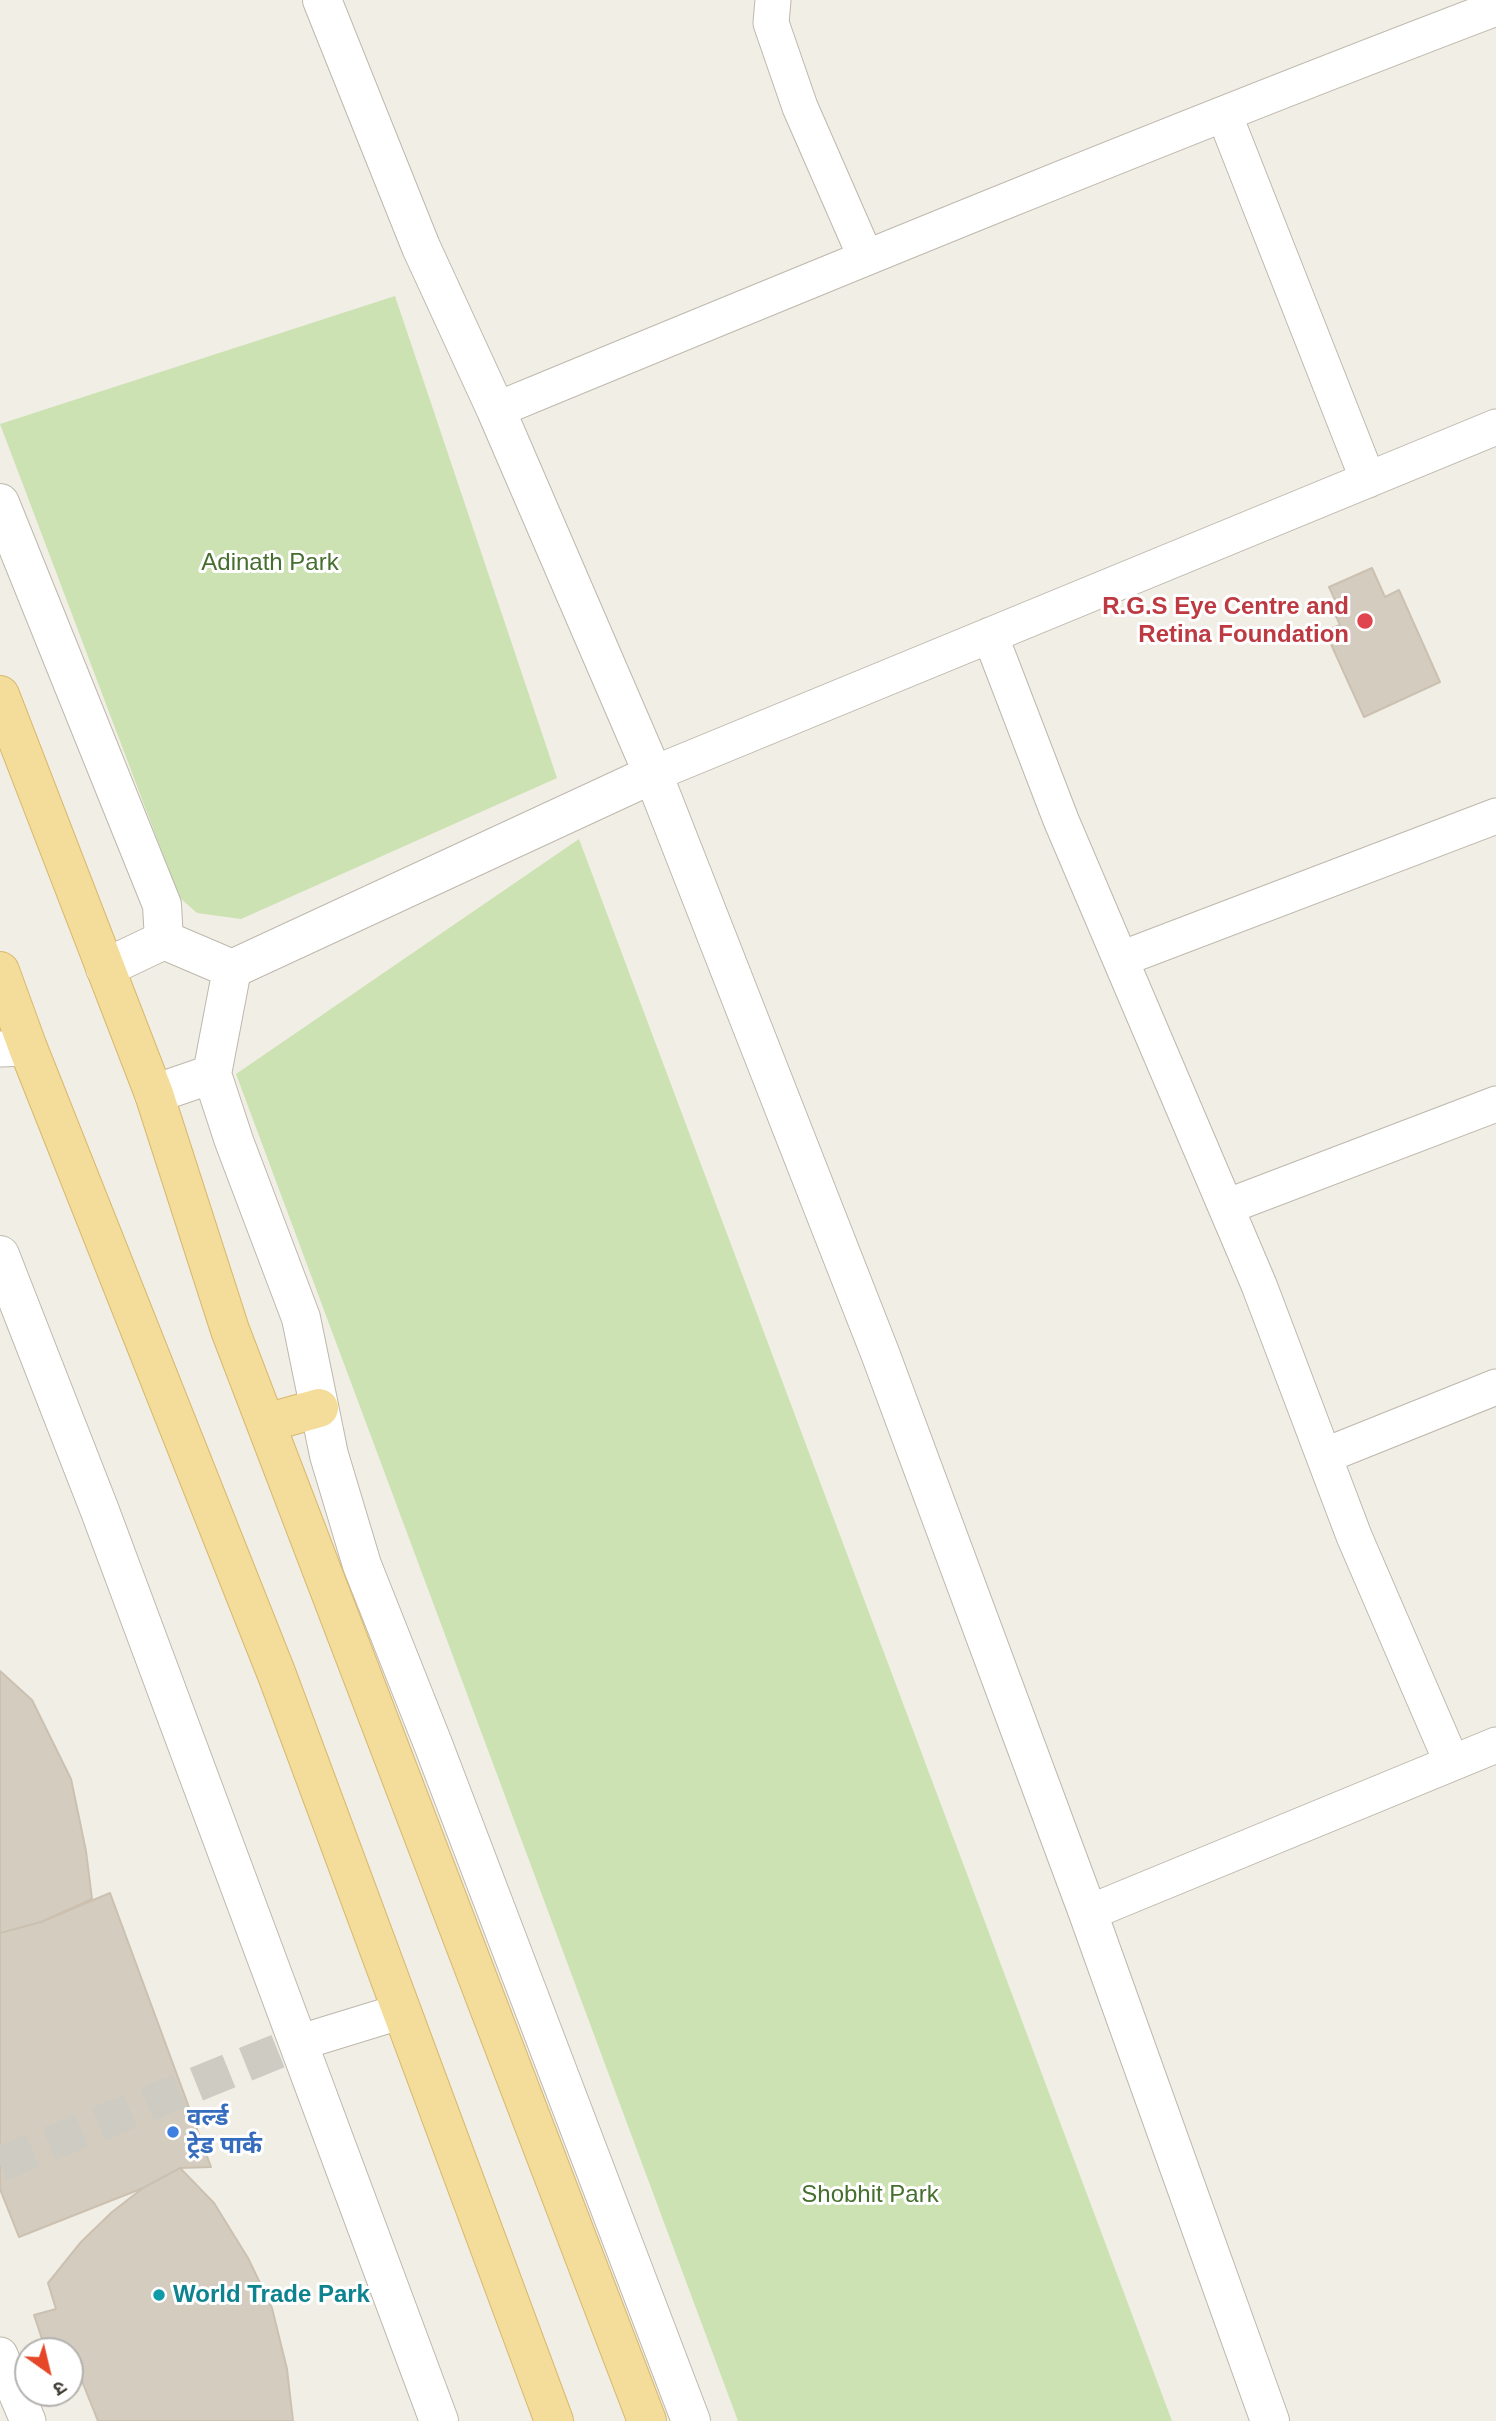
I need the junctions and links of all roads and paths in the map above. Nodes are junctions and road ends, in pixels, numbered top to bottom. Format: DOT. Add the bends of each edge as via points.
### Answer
graph roads {
  1 [pos="322,0"];
  2 [pos="773,0"];
  3 [pos="1496,8"];
  4 [pos="1224,114"];
  5 [pos="866,258"];
  6 [pos="496,410"];
  7 [pos="1496,427"];
  8 [pos="1368,480"];
  9 [pos="0,503"];
  10 [pos="990,635"];
  11 [pos="0,695"];
  12 [pos="653,774"];
  13 [pos="1496,816"];
  14 [pos="164,940"];
  15 [pos="1121,959"];
  16 [pos="105,968"];
  17 [pos="232,969"];
  18 [pos="0,971"];
  19 [pos="14,1048"];
  20 [pos="212,1074"];
  21 [pos="154,1094"];
  22 [pos="1496,1104"];
  23 [pos="1226,1207"];
  24 [pos="0,1255"];
  25 [pos="9,1299"];
  26 [pos="1496,1387"];
  27 [pos="319,1408"];
  28 [pos="266,1423"];
  29 [pos="1324,1456"];
  30 [pos="1496,1745"];
  31 [pos="1452,1763"];
  32 [pos="1088,1913"];
  33 [pos="402,2011"];
  34 [pos="298,2043"];
  35 [pos="0,2355"];
  36 [pos="27,2421"];
  37 [pos="439,2421"];
  38 [pos="554,2421"];
  39 [pos="647,2421"];
  40 [pos="691,2421"];
  41 [pos="1270,2421"];
  1 -- 6 [label="street" via="421,247"];
  2 -- 5 [label="street" via="771,23 800,107"];
  3 -- 4 [label="street"];
  4 -- 5 [label="street"];
  4 -- 8 [label="street"];
  5 -- 6 [label="street"];
  6 -- 12 [label="street"];
  7 -- 8 [label="street"];
  8 -- 10 [label="street"];
  9 -- 14 [label="street" via="162,905"];
  10 -- 12 [label="street"];
  10 -- 15 [label="street" via="1061,820"];
  11 -- 16 [label="main road"];
  12 -- 17 [label="street"];
  12 -- 32 [label="street" via="880,1353"];
  13 -- 15 [label="street"];
  14 -- 16 [label="street"];
  14 -- 17 [label="street"];
  15 -- 23 [label="street"];
  16 -- 21 [label="main road"];
  17 -- 20 [label="street"];
  18 -- 19 [label="main road"];
  19 -- 33 [label="main road" via="277,1675"];
  20 -- 21 [label="street"];
  20 -- 27 [label="street" via="301,1318"];
  21 -- 28 [label="main road" via="230,1330"];
  22 -- 23 [label="street"];
  23 -- 29 [label="street"];
  24 -- 25 [label="street"];
  25 -- 34 [label="street" via="105,1524"];
  26 -- 29 [label="street"];
  27 -- 28 [label="main road"];
  27 -- 40 [label="street" via="362,1565"];
  28 -- 39 [label="main road"];
  29 -- 31 [label="street"];
  30 -- 31 [label="street"];
  31 -- 32 [label="street"];
  32 -- 41 [label="street"];
  33 -- 34 [label="street"];
  33 -- 38 [label="main road"];
  34 -- 37 [label="street"];
  35 -- 36 [label="street"];
}
